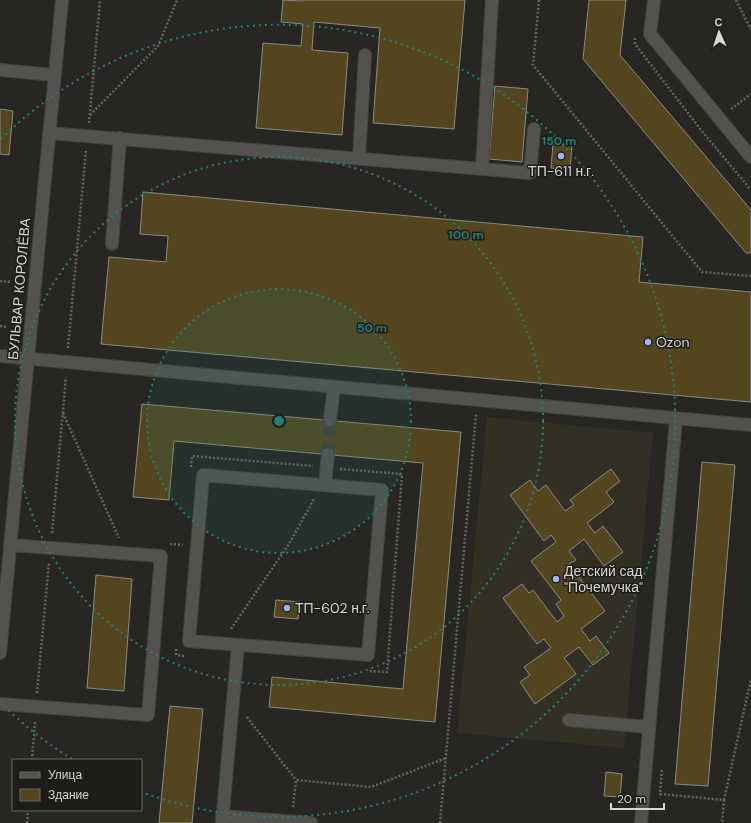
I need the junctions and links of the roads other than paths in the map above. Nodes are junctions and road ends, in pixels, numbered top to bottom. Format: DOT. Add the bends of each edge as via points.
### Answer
graph roads {
  1 [pos="62,0"];
  2 [pos="492,0"];
  3 [pos="654,0"];
  4 [pos="365,55"];
  5 [pos="0,70"];
  6 [pos="54,75"];
  7 [pos="534,128"];
  8 [pos="49,133"];
  9 [pos="120,138"];
  10 [pos="751,157"];
  11 [pos="359,158"];
  12 [pos="482,168"];
  13 [pos="112,244"];
  14 [pos="0,356"];
  15 [pos="28,358"];
  16 [pos="334,387"];
  17 [pos="676,419"];
  18 [pos="330,420"];
  19 [pos="751,425"];
  20 [pos="328,454"];
  21 [pos="321,485"];
  22 [pos="10,545"];
  23 [pos="232,644"];
  24 [pos="0,653"];
  25 [pos="0,704"];
  26 [pos="569,720"];
  27 [pos="649,727"];
  28 [pos="222,819"];
  29 [pos="311,823"];
  30 [pos="641,823"];
  1 -- 6 [label="street, БУЛЬВАР КОРОЛЁВА"];
  2 -- 12 [label="street"];
  3 -- 10 [label="street" via="650,34"];
  4 -- 11 [label="street"];
  5 -- 6 [label="street"];
  6 -- 8 [label="street, БУЛЬВАР КОРОЛЁВА"];
  7 -- 12 [label="street" via="530,173"];
  8 -- 9 [label="street"];
  8 -- 15 [label="street, БУЛЬВАР КОРОЛЁВА"];
  9 -- 11 [label="street"];
  9 -- 13 [label="street"];
  11 -- 12 [label="street"];
  14 -- 15 [label="street"];
  15 -- 16 [label="street"];
  15 -- 22 [label="street, БУЛЬВАР КОРОЛЁВА"];
  16 -- 17 [label="street"];
  16 -- 18 [label="street"];
  17 -- 19 [label="street"];
  17 -- 27 [label="street"];
  20 -- 21 [label="street"];
  21 -- 23 [label="street" via="203,475 189,641"];
  21 -- 23 [label="street" via="382,490 368,655"];
  22 -- 24 [label="street, БУЛЬВАР КОРОЛЁВА"];
  22 -- 25 [label="street" via="161,556 148,715"];
  23 -- 28 [label="street" via="233,700"];
  26 -- 27 [label="street"];
  27 -- 30 [label="street"];
  28 -- 29 [label="street"];
}
